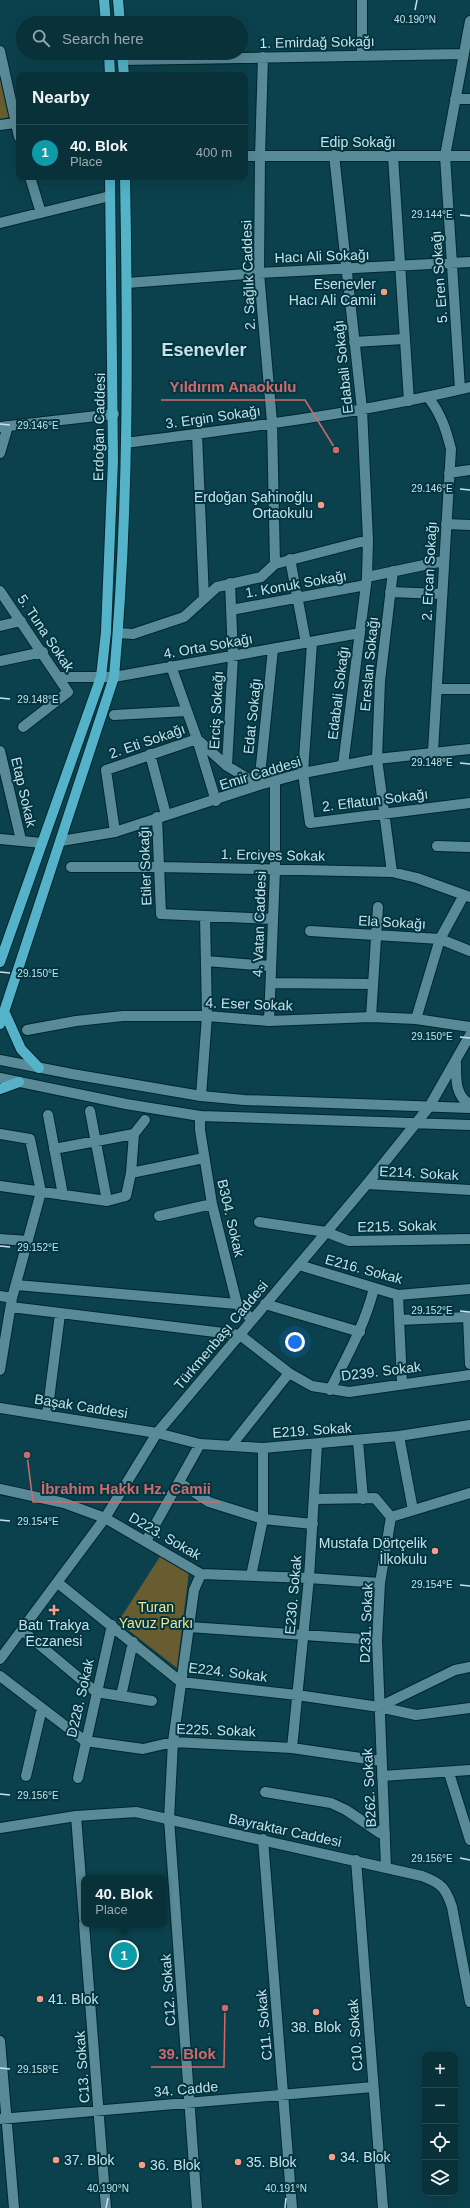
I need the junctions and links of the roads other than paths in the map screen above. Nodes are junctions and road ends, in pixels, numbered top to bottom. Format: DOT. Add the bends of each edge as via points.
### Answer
graph roads {
  1 [pos="104,0"];
  2 [pos="118,0"];
  3 [pos="362,0"];
  4 [pos="105,16"];
  5 [pos="119,16"];
  6 [pos="469,27"];
  7 [pos="0,51"];
  8 [pos="463,54"];
  9 [pos="362,56"];
  10 [pos="248,57"];
  11 [pos="263,57"];
  12 [pos="109,60"];
  13 [pos="123,60"];
  14 [pos="110,72"];
  15 [pos="124,72"];
  16 [pos="470,99"];
  17 [pos="454,100"];
  18 [pos="15,123"];
  19 [pos="0,125"];
  20 [pos="16,126"];
  21 [pos="334,155"];
  22 [pos="248,156"];
  23 [pos="260,156"];
  24 [pos="393,156"];
  25 [pos="445,156"];
  26 [pos="470,156"];
  27 [pos="31,180"];
  28 [pos="110,180"];
  29 [pos="125,180"];
  30 [pos="110,196"];
  31 [pos="41,213"];
  32 [pos="0,223"];
  33 [pos="470,262"];
  34 [pos="452,263"];
  35 [pos="399,267"];
  36 [pos="346,269"];
  37 [pos="259,273"];
  38 [pos="127,283"];
  39 [pos="404,339"];
  40 [pos="354,342"];
  41 [pos="465,388"];
  42 [pos="428,398"];
  43 [pos="409,401"];
  44 [pos="362,409"];
  45 [pos="114,414"];
  46 [pos="272,422"];
  47 [pos="4,427"];
  48 [pos="197,434"];
  49 [pos="126,443"];
  50 [pos="0,453"];
  51 [pos="470,470"];
  52 [pos="449,473"];
  53 [pos="446,524"];
  54 [pos="470,525"];
  55 [pos="368,540"];
  56 [pos="290,559"];
  57 [pos="443,561"];
  58 [pos="275,564"];
  59 [pos="393,571"];
  60 [pos="366,581"];
  61 [pos="230,583"];
  62 [pos="0,591"];
  63 [pos="390,592"];
  64 [pos="442,594"];
  65 [pos="204,598"];
  66 [pos="297,598"];
  67 [pos="231,610"];
  68 [pos="21,621"];
  69 [pos="0,626"];
  70 [pos="118,633"];
  71 [pos="360,633"];
  72 [pos="309,643"];
  73 [pos="274,649"];
  74 [pos="43,652"];
  75 [pos="233,656"];
  76 [pos="0,661"];
  77 [pos="171,666"];
  78 [pos="59,677"];
  79 [pos="114,677"];
  80 [pos="101,678"];
  81 [pos="437,689"];
  82 [pos="470,689"];
  83 [pos="187,711"];
  84 [pos="114,715"];
  85 [pos="23,727"];
  86 [pos="197,739"];
  87 [pos="470,749"];
  88 [pos="0,750"];
  89 [pos="433,751"];
  90 [pos="150,754"];
  91 [pos="377,759"];
  92 [pos="343,765"];
  93 [pos="227,766"];
  94 [pos="3,772"];
  95 [pos="303,773"];
  96 [pos="275,780"];
  97 [pos="259,785"];
  98 [pos="216,801"];
  99 [pos="470,803"];
  100 [pos="385,812"];
  101 [pos="161,816"];
  102 [pos="115,832"];
  103 [pos="0,839"];
  104 [pos="21,840"];
  105 [pos="61,841"];
  106 [pos="42,843"];
  107 [pos="436,846"];
  108 [pos="470,847"];
  109 [pos="71,867"];
  110 [pos="160,867"];
  111 [pos="275,870"];
  112 [pos="392,872"];
  113 [pos="467,896"];
  114 [pos="378,907"];
  115 [pos="205,916"];
  116 [pos="273,919"];
  117 [pos="310,931"];
  118 [pos="376,936"];
  119 [pos="440,939"];
  120 [pos="470,951"];
  121 [pos="206,961"];
  122 [pos="0,962"];
  123 [pos="270,966"];
  124 [pos="271,983"];
  125 [pos="373,984"];
  126 [pos="4,1011"];
  127 [pos="207,1016"];
  128 [pos="371,1017"];
  129 [pos="416,1018"];
  130 [pos="269,1021"];
  131 [pos="0,1024"];
  132 [pos="470,1027"];
  133 [pos="27,1030"];
  134 [pos="470,1035"];
  135 [pos="0,1060"];
  136 [pos="456,1062"];
  137 [pos="39,1068"];
  138 [pos="0,1078"];
  139 [pos="22,1082"];
  140 [pos="0,1089"];
  141 [pos="200,1096"];
  142 [pos="470,1104"];
  143 [pos="429,1107"];
  144 [pos="470,1108"];
  145 [pos="90,1112"];
  146 [pos="48,1115"];
  147 [pos="200,1116"];
  148 [pos="145,1120"];
  149 [pos="417,1124"];
  150 [pos="470,1126"];
  151 [pos="0,1134"];
  152 [pos="134,1134"];
  153 [pos="96,1141"];
  154 [pos="54,1149"];
  155 [pos="204,1158"];
  156 [pos="131,1173"];
  157 [pos="367,1184"];
  158 [pos="0,1186"];
  159 [pos="470,1190"];
  160 [pos="41,1192"];
  161 [pos="63,1195"];
  162 [pos="107,1201"];
  163 [pos="212,1204"];
  164 [pos="159,1216"];
  165 [pos="259,1222"];
  166 [pos="326,1232"];
  167 [pos="0,1238"];
  168 [pos="470,1239"];
  169 [pos="28,1241"];
  170 [pos="299,1265"];
  171 [pos="16,1285"];
  172 [pos="374,1288"];
  173 [pos="470,1288"];
  174 [pos="398,1295"];
  175 [pos="0,1296"];
  176 [pos="12,1303"];
  177 [pos="237,1304"];
  178 [pos="265,1304"];
  179 [pos="60,1314"];
  180 [pos="251,1318"];
  181 [pos="399,1320"];
  182 [pos="360,1332"];
  183 [pos="240,1335"];
  184 [pos="1,1353"];
  185 [pos="470,1364"];
  186 [pos="0,1370"];
  187 [pos="289,1374"];
  188 [pos="470,1375"];
  189 [pos="402,1383"];
  190 [pos="330,1390"];
  191 [pos="0,1408"];
  192 [pos="47,1415"];
  193 [pos="470,1424"];
  194 [pos="157,1433"];
  195 [pos="399,1436"];
  196 [pos="358,1441"];
  197 [pos="200,1444"];
  198 [pos="316,1445"];
  199 [pos="231,1446"];
  200 [pos="263,1448"];
  201 [pos="180,1483"];
  202 [pos="0,1489"];
  203 [pos="470,1493"];
  204 [pos="363,1498"];
  205 [pos="315,1499"];
  206 [pos="413,1510"];
  207 [pos="391,1517"];
  208 [pos="105,1518"];
  209 [pos="263,1519"];
  210 [pos="313,1524"];
  211 [pos="146,1541"];
  212 [pos="201,1574"];
  213 [pos="251,1576"];
  214 [pos="309,1578"];
  215 [pos="58,1583"];
  216 [pos="380,1583"];
  217 [pos="112,1625"];
  218 [pos="189,1627"];
  219 [pos="22,1631"];
  220 [pos="303,1636"];
  221 [pos="377,1640"];
  222 [pos="134,1642"];
  223 [pos="0,1659"];
  224 [pos="470,1668"];
  225 [pos="0,1676"];
  226 [pos="181,1682"];
  227 [pos="96,1692"];
  228 [pos="297,1695"];
  229 [pos="120,1696"];
  230 [pos="152,1701"];
  231 [pos="379,1707"];
  232 [pos="42,1708"];
  233 [pos="470,1708"];
  234 [pos="85,1741"];
  235 [pos="173,1742"];
  236 [pos="292,1748"];
  237 [pos="381,1761"];
  238 [pos="470,1770"];
  239 [pos="449,1773"];
  240 [pos="26,1776"];
  241 [pos="382,1776"];
  242 [pos="78,1778"];
  243 [pos="265,1792"];
  244 [pos="76,1816"];
  245 [pos="169,1819"];
  246 [pos="0,1828"];
  247 [pos="385,1834"];
  248 [pos="263,1839"];
  249 [pos="470,1840"];
  250 [pos="356,1860"];
  251 [pos="386,1867"];
  252 [pos="81,1880"];
  253 [pos="84,1927"];
  254 [pos="470,2002"];
  255 [pos="0,2041"];
  256 [pos="373,2087"];
  257 [pos="284,2095"];
  258 [pos="190,2103"];
  259 [pos="99,2110"];
  260 [pos="3,2118"];
  261 [pos="14,2208"];
  262 [pos="106,2208"];
  263 [pos="197,2208"];
  264 [pos="292,2208"];
  265 [pos="383,2208"];
  1 -- 4 [label="main road"];
  2 -- 5 [label="main road"];
  3 -- 9 [label="street"];
  6 -- 8 [label="street, 5. Eren Sokağı"];
  7 -- 18 [label="street"];
  8 -- 9 [label="street, 1. Emirdağ Sokağı"];
  8 -- 17 [label="street, 5. Eren Sokağı"];
  9 -- 11 [label="street, 1. Emirdağ Sokağı"];
  10 -- 11 [label="street, 1. Emirdağ Sokağı"];
  11 -- 23 [label="street, 2. Sağlık Caddesi"];
  12 -- 14 [label="main road"];
  13 -- 15 [label="main road"];
  16 -- 17 [label="street"];
  17 -- 25 [label="street, 5. Eren Sokağı"];
  18 -- 19 [label="street"];
  18 -- 20 [label="street"];
  21 -- 23 [label="street, Edip Sokağı"];
  21 -- 24 [label="street, Edip Sokağı"];
  21 -- 36 [label="street, Edabali Sokağı"];
  22 -- 23 [label="street, Edip Sokağı"];
  23 -- 37 [label="street, 2. Sağlık Caddesi"];
  24 -- 25 [label="street, Edip Sokağı"];
  24 -- 35 [label="street"];
  25 -- 26 [label="street, Edip Sokağı"];
  25 -- 34 [label="street, 5. Eren Sokağı"];
  27 -- 31 [label="street"];
  28 -- 30 [label="main road, Erdoğan Caddesi"];
  29 -- 38 [label="main road, Erdoğan Caddesi"];
  30 -- 31 [label="street"];
  30 -- 45 [label="main road, Erdoğan Caddesi"];
  31 -- 32 [label="street"];
  33 -- 34 [label="street, Hacı Ali Sokağı"];
  34 -- 35 [label="street, Hacı Ali Sokağı"];
  34 -- 41 [label="street, 5. Eren Sokağı"];
  35 -- 36 [label="street, Hacı Ali Sokağı"];
  35 -- 39 [label="street"];
  36 -- 37 [label="street, Hacı Ali Sokağı"];
  36 -- 40 [label="street, Edabali Sokağı"];
  37 -- 38 [label="street, Hacı Ali Sokağı"];
  37 -- 46 [label="street, 2. Sağlık Caddesi"];
  38 -- 49 [label="main road, Erdoğan Caddesi"];
  39 -- 40 [label="street"];
  39 -- 43 [label="street"];
  40 -- 44 [label="street, Edabali Sokağı"];
  41 -- 42 [label="street, 3. Ergin Sokağı"];
  42 -- 43 [label="street, 3. Ergin Sokağı"];
  42 -- 52 [label="street, 2. Ercan Sokağı" via="439,412 446,429 451,449"];
  43 -- 44 [label="street, 3. Ergin Sokağı"];
  44 -- 46 [label="street, 3. Ergin Sokağı"];
  44 -- 55 [label="street, Edabali Sokağı"];
  45 -- 47 [label="street"];
  45 -- 80 [label="main road, Erdoğan Caddesi" via="106,632"];
  46 -- 48 [label="street, 3. Ergin Sokağı"];
  46 -- 58 [label="street, 2. Sağlık Caddesi"];
  47 -- 50 [label="street"];
  48 -- 49 [label="street, 3. Ergin Sokağı"];
  48 -- 65 [label="street"];
  49 -- 70 [label="main road, Erdoğan Caddesi"];
  51 -- 52 [label="street"];
  52 -- 53 [label="street, 2. Ercan Sokağı"];
  53 -- 54 [label="street"];
  53 -- 57 [label="street, 2. Ercan Sokağı"];
  55 -- 56 [label="street"];
  55 -- 60 [label="street, Edabali Sokağı"];
  56 -- 58 [label="street"];
  56 -- 66 [label="street"];
  57 -- 59 [label="street"];
  57 -- 64 [label="street, 2. Ercan Sokağı"];
  58 -- 61 [label="street" via="261,577"];
  59 -- 60 [label="street"];
  59 -- 63 [label="street, Ereslan Sokağı"];
  60 -- 66 [label="street, 1. Konuk Sokağı"];
  60 -- 71 [label="street, Edabali Sokağı"];
  61 -- 65 [label="street" via="217,587"];
  61 -- 67 [label="street, Erciş Sokağı"];
  62 -- 68 [label="street, 5. Tuna Sokak"];
  63 -- 64 [label="street"];
  63 -- 91 [label="street, Ereslan Sokağı" via="380,681"];
  64 -- 81 [label="street, 2. Ercan Sokağı"];
  65 -- 70 [label="street" via="184,617 133,634"];
  66 -- 67 [label="street, 1. Konuk Sokağı"];
  66 -- 72 [label="street"];
  67 -- 75 [label="street, Erciş Sokağı"];
  68 -- 69 [label="street"];
  68 -- 74 [label="street, 5. Tuna Sokak"];
  70 -- 79 [label="main road, Erdoğan Caddesi"];
  71 -- 72 [label="street, 4. Orta Sokağı"];
  71 -- 92 [label="street, Edabali Sokağı"];
  72 -- 73 [label="street, 4. Orta Sokağı"];
  72 -- 95 [label="street"];
  73 -- 75 [label="street, 4. Orta Sokağı"];
  73 -- 97 [label="street, Edat Sokağı"];
  74 -- 76 [label="street"];
  74 -- 78 [label="street, 5. Tuna Sokak"];
  75 -- 77 [label="street, 4. Orta Sokağı"];
  75 -- 93 [label="street, Erciş Sokağı"];
  77 -- 79 [label="street, 4. Orta Sokağı"];
  77 -- 83 [label="street"];
  78 -- 80 [label="street, 4. Orta Sokağı"];
  78 -- 85 [label="street, 5. Tuna Sokak" via="68,692"];
  79 -- 80 [label="street, 4. Orta Sokağı"];
  79 -- 105 [label="main road, Erdoğan Caddesi"];
  80 -- 106 [label="main road, Erdoğan Caddesi"];
  81 -- 82 [label="street"];
  81 -- 89 [label="street, 2. Ercan Sokağı"];
  83 -- 84 [label="street"];
  83 -- 86 [label="street"];
  86 -- 90 [label="street, 2. Eti Sokağı"];
  86 -- 93 [label="street"];
  86 -- 98 [label="street"];
  87 -- 89 [label="street, Emir Caddesi"];
  88 -- 94 [label="street, Etap Sokak"];
  89 -- 91 [label="street, Emir Caddesi"];
  90 -- 101 [label="street, Etiler Sokağı"];
  90 -- 102 [label="street, 2. Eti Sokağı" via="106,770"];
  91 -- 92 [label="street, Emir Caddesi"];
  91 -- 100 [label="street, Ereslan Sokağı"];
  92 -- 95 [label="street, Emir Caddesi"];
  93 -- 97 [label="street"];
  94 -- 104 [label="street, Etap Sokak"];
  95 -- 96 [label="street, Emir Caddesi"];
  95 -- 100 [label="street, 2. Eflatun Sokağı" via="310,823"];
  96 -- 97 [label="street, Emir Caddesi"];
  96 -- 111 [label="street, 4. Vatan Caddesi"];
  97 -- 98 [label="street, Emir Caddesi"];
  98 -- 101 [label="street, Emir Caddesi"];
  99 -- 100 [label="street, 2. Eflatun Sokağı"];
  100 -- 112 [label="street, Ereslan Sokağı"];
  101 -- 102 [label="street, Emir Caddesi"];
  101 -- 110 [label="street, Etiler Sokağı"];
  102 -- 105 [label="street, Emir Caddesi"];
  103 -- 104 [label="street"];
  104 -- 106 [label="street"];
  105 -- 126 [label="main road, Erdoğan Caddesi"];
  106 -- 122 [label="main road, Erdoğan Caddesi"];
  107 -- 108 [label="street"];
  109 -- 110 [label="street, 1. Erciyes Sokak"];
  110 -- 111 [label="street, 1. Erciyes Sokak"];
  110 -- 115 [label="street, Etiler Sokağı" via="161,914"];
  111 -- 112 [label="street, 1. Erciyes Sokak"];
  111 -- 116 [label="street, 4. Vatan Caddesi"];
  112 -- 113 [label="street, 1. Erciyes Sokak"];
  113 -- 119 [label="street"];
  114 -- 118 [label="street"];
  115 -- 116 [label="street"];
  115 -- 121 [label="street"];
  116 -- 123 [label="street, 4. Vatan Caddesi"];
  117 -- 118 [label="street, Ela Sokağı"];
  118 -- 119 [label="street, Ela Sokağı"];
  118 -- 125 [label="street"];
  119 -- 120 [label="street, Ela Sokağı"];
  119 -- 129 [label="street"];
  121 -- 123 [label="street"];
  121 -- 127 [label="street"];
  123 -- 124 [label="street, 4. Vatan Caddesi"];
  124 -- 125 [label="street"];
  124 -- 130 [label="street, 4. Vatan Caddesi"];
  125 -- 128 [label="street"];
  126 -- 131 [label="main road, Erdoğan Caddesi"];
  126 -- 137 [label="main road" via="21,1049"];
  127 -- 130 [label="street, 4. Eser Sokak"];
  127 -- 133 [label="street, 4. Eser Sokak" via="123,1016"];
  127 -- 141 [label="street"];
  128 -- 129 [label="street, 4. Eser Sokak"];
  128 -- 130 [label="street, 4. Eser Sokak"];
  129 -- 132 [label="street, 4. Eser Sokak"];
  134 -- 136 [label="street, Türkmenbaşı Caddesi"];
  135 -- 137 [label="street"];
  136 -- 142 [label="street" via="460,1096"];
  136 -- 143 [label="street, Türkmenbaşı Caddesi"];
  137 -- 141 [label="street"];
  138 -- 139 [label="street"];
  139 -- 140 [label="main road"];
  139 -- 147 [label="street" via="126,1104"];
  141 -- 143 [label="street"];
  143 -- 144 [label="street"];
  143 -- 149 [label="street, Türkmenbaşı Caddesi"];
  145 -- 153 [label="street"];
  146 -- 154 [label="street"];
  147 -- 149 [label="street"];
  147 -- 155 [label="street, B304. Sokak"];
  148 -- 152 [label="street"];
  149 -- 150 [label="street"];
  149 -- 157 [label="street, Türkmenbaşı Caddesi" via="395,1146"];
  151 -- 160 [label="street" via="30,1139"];
  152 -- 153 [label="street"];
  152 -- 156 [label="street"];
  153 -- 154 [label="street"];
  153 -- 162 [label="street"];
  154 -- 161 [label="street"];
  155 -- 156 [label="street"];
  155 -- 163 [label="street, B304. Sokak"];
  156 -- 162 [label="street" via="126,1196"];
  157 -- 159 [label="street, E214. Sokak"];
  157 -- 166 [label="street, Türkmenbaşı Caddesi"];
  158 -- 160 [label="street"];
  160 -- 161 [label="street"];
  160 -- 169 [label="street"];
  161 -- 162 [label="street"];
  163 -- 164 [label="street"];
  163 -- 177 [label="street, B304. Sokak"];
  165 -- 166 [label="street, E215. Sokak"];
  166 -- 168 [label="street, E215. Sokak" via="349,1241"];
  166 -- 170 [label="street, Türkmenbaşı Caddesi"];
  167 -- 169 [label="street"];
  169 -- 171 [label="street"];
  170 -- 172 [label="street, E216. Sokak"];
  170 -- 178 [label="street, Türkmenbaşı Caddesi"];
  171 -- 176 [label="street"];
  171 -- 177 [label="street"];
  172 -- 174 [label="street, E216. Sokak"];
  172 -- 182 [label="street"];
  173 -- 174 [label="street, E216. Sokak"];
  174 -- 181 [label="street"];
  175 -- 176 [label="street"];
  176 -- 179 [label="street"];
  176 -- 184 [label="street"];
  177 -- 180 [label="street"];
  178 -- 180 [label="street, Türkmenbaşı Caddesi"];
  178 -- 182 [label="street"];
  179 -- 183 [label="street"];
  179 -- 192 [label="street"];
  180 -- 183 [label="street, Türkmenbaşı Caddesi"];
  181 -- 185 [label="street" via="468,1317"];
  181 -- 189 [label="street"];
  182 -- 190 [label="street"];
  183 -- 187 [label="street, D239. Sokak"];
  183 -- 194 [label="street, Türkmenbaşı Caddesi"];
  184 -- 186 [label="street"];
  187 -- 190 [label="street, D239. Sokak" via="312,1386"];
  187 -- 199 [label="street"];
  188 -- 189 [label="street, D239. Sokak"];
  189 -- 190 [label="street, D239. Sokak" via="349,1392"];
  191 -- 192 [label="street, Başak Caddesi"];
  192 -- 194 [label="street, Başak Caddesi"];
  193 -- 195 [label="street, E219. Sokak"];
  194 -- 197 [label="street, E219. Sokak"];
  194 -- 208 [label="street, Türkmenbaşı Caddesi"];
  195 -- 196 [label="street, E219. Sokak"];
  195 -- 206 [label="street"];
  196 -- 198 [label="street, E219. Sokak"];
  196 -- 204 [label="street"];
  197 -- 199 [label="street, E219. Sokak"];
  197 -- 201 [label="street"];
  198 -- 200 [label="street, E219. Sokak"];
  198 -- 205 [label="street, E230. Sokak"];
  199 -- 200 [label="street, E219. Sokak"];
  200 -- 209 [label="street"];
  201 -- 209 [label="street" via="209,1502"];
  201 -- 211 [label="street"];
  202 -- 208 [label="street, D223. Sokak" via="64,1503"];
  203 -- 206 [label="street"];
  204 -- 205 [label="street"];
  204 -- 207 [label="street" via="376,1498"];
  205 -- 210 [label="street, E230. Sokak"];
  206 -- 207 [label="street"];
  207 -- 216 [label="street, D231. Sokak"];
  208 -- 211 [label="street, D223. Sokak"];
  208 -- 215 [label="street, Türkmenbaşı Caddesi"];
  209 -- 210 [label="street"];
  209 -- 213 [label="street"];
  210 -- 214 [label="street, E230. Sokak"];
  211 -- 212 [label="street, D223. Sokak"];
  212 -- 213 [label="street, D223. Sokak"];
  212 -- 218 [label="street, C12. Sokak" via="194,1590"];
  213 -- 214 [label="street, D223. Sokak"];
  214 -- 216 [label="street, D223. Sokak"];
  214 -- 220 [label="street, E230. Sokak"];
  215 -- 217 [label="street, E224. Sokak"];
  215 -- 219 [label="street, Türkmenbaşı Caddesi"];
  216 -- 221 [label="street, D231. Sokak"];
  217 -- 222 [label="street, E224. Sokak"];
  217 -- 227 [label="street, D228. Sokak"];
  218 -- 220 [label="street"];
  218 -- 226 [label="street, C12. Sokak"];
  219 -- 223 [label="street, Türkmenbaşı Caddesi"];
  219 -- 227 [label="street"];
  220 -- 221 [label="street"];
  220 -- 228 [label="street, E230. Sokak"];
  221 -- 231 [label="street, D231. Sokak"];
  222 -- 226 [label="street, E224. Sokak"];
  222 -- 229 [label="street"];
  224 -- 231 [label="street" via="455,1670"];
  225 -- 232 [label="street, E225. Sokak"];
  226 -- 228 [label="street, E224. Sokak"];
  226 -- 235 [label="street, C12. Sokak"];
  227 -- 229 [label="street"];
  227 -- 234 [label="street, D228. Sokak"];
  228 -- 231 [label="street, E224. Sokak"];
  228 -- 236 [label="street, E230. Sokak"];
  229 -- 230 [label="street"];
  231 -- 233 [label="street, E224. Sokak" via="416,1715"];
  231 -- 237 [label="street, B262. Sokak"];
  232 -- 234 [label="street, E225. Sokak"];
  232 -- 240 [label="street"];
  234 -- 235 [label="street, E225. Sokak" via="143,1749"];
  234 -- 242 [label="street, D228. Sokak"];
  235 -- 236 [label="street, E225. Sokak"];
  235 -- 245 [label="street, C12. Sokak"];
  236 -- 237 [label="street, E225. Sokak"];
  237 -- 241 [label="street, B262. Sokak"];
  238 -- 239 [label="street"];
  239 -- 241 [label="street"];
  239 -- 249 [label="street"];
  241 -- 247 [label="street, B262. Sokak"];
  243 -- 247 [label="street" via="331,1803"];
  244 -- 245 [label="street, Bayraktar Caddesi" via="136,1812"];
  244 -- 246 [label="street, Bayraktar Caddesi"];
  244 -- 252 [label="street"];
  245 -- 248 [label="street, Bayraktar Caddesi"];
  245 -- 258 [label="street, C12. Sokak"];
  247 -- 251 [label="street, B262. Sokak"];
  248 -- 250 [label="street, Bayraktar Caddesi"];
  248 -- 257 [label="street, C11. Sokak"];
  250 -- 251 [label="street, Bayraktar Caddesi"];
  250 -- 256 [label="street, C10. Sokak"];
  251 -- 254 [label="street, Bayraktar Caddesi" via="436,1881 447,1892"];
  253 -- 259 [label="street, C13. Sokak"];
  255 -- 260 [label="street"];
  256 -- 257 [label="street, 34. Cadde"];
  256 -- 265 [label="street, C10. Sokak"];
  257 -- 258 [label="street, 34. Cadde"];
  257 -- 264 [label="street, C11. Sokak"];
  258 -- 259 [label="street, 34. Cadde"];
  258 -- 263 [label="street, C12. Sokak"];
  259 -- 260 [label="street, 34. Cadde"];
  259 -- 262 [label="street, C13. Sokak"];
  260 -- 261 [label="street"];
}
